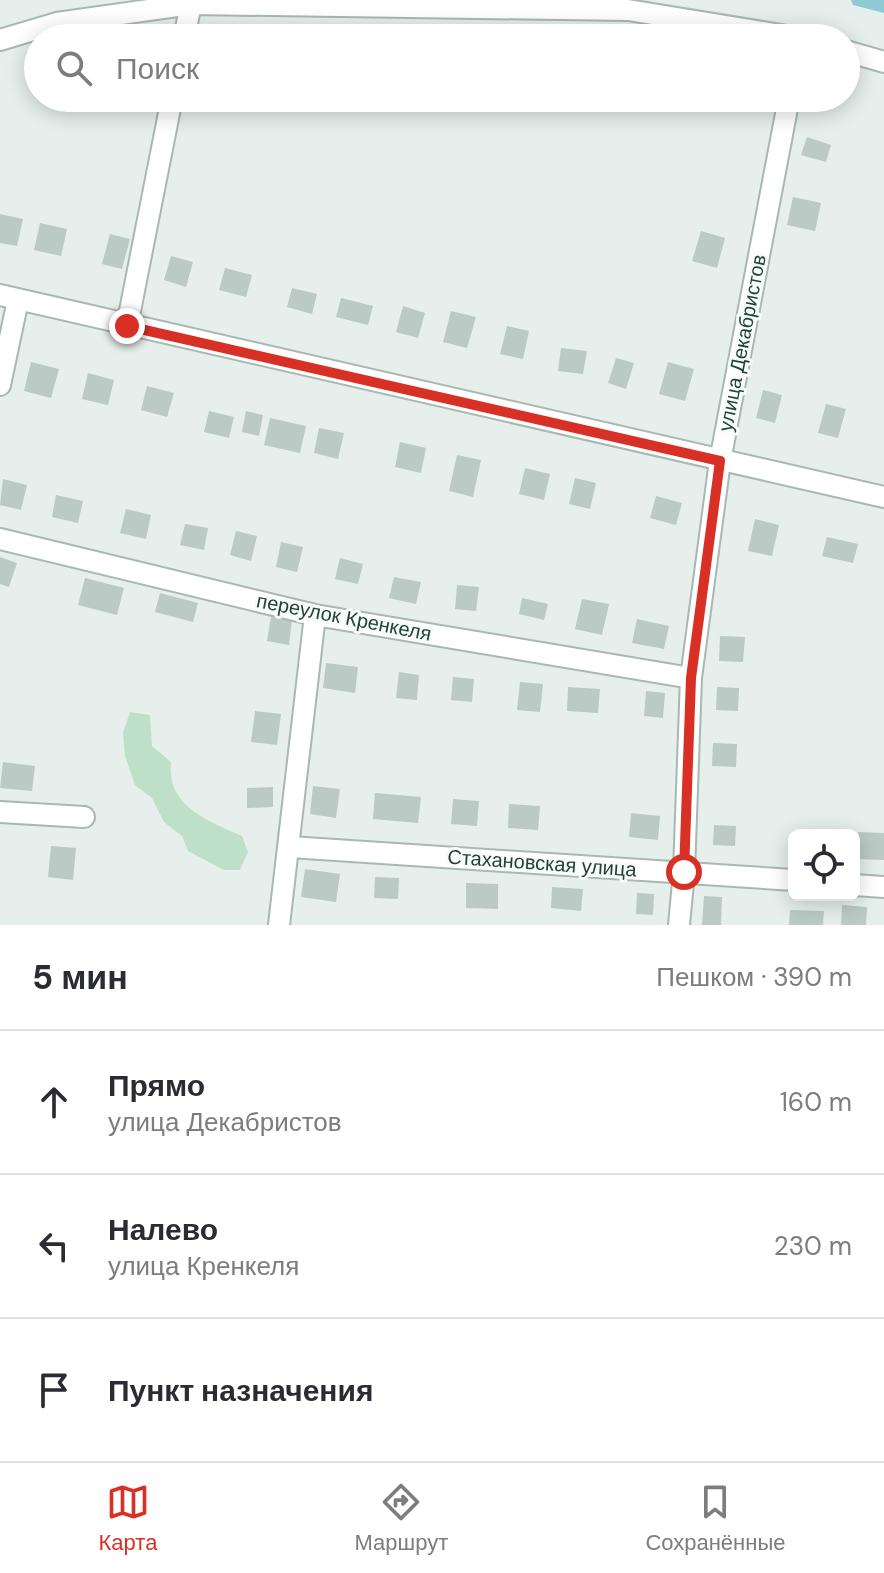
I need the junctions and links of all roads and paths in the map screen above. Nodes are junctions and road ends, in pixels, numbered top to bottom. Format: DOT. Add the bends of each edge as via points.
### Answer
graph roads {
  1 [pos="191,4"];
  2 [pos="54,24"];
  3 [pos="187,24"];
  4 [pos="714,24"];
  5 [pos="24,33"];
  6 [pos="0,40"];
  7 [pos="860,55"];
  8 [pos="884,62"];
  9 [pos="169,112"];
  10 [pos="786,112"];
  11 [pos="9,298"];
  12 [pos="127,326"];
  13 [pos="0,385"];
  14 [pos="720,461"];
  15 [pos="884,497"];
  16 [pos="0,539"];
  17 [pos="315,615"];
  18 [pos="691,678"];
  19 [pos="0,812"];
  20 [pos="84,817"];
  21 [pos="290,847"];
  22 [pos="684,872"];
  23 [pos="788,880"];
  24 [pos="860,885"];
  25 [pos="884,887"];
  26 [pos="279,925"];
  27 [pos="679,925"];
  1 -- 2 [label="street"];
  1 -- 3 [label="street"];
  1 -- 4 [label="street" via="628,10"];
  5 -- 6 [label="street"];
  7 -- 8 [label="street"];
  9 -- 12 [label="street"];
  10 -- 14 [label="street, улица Декабристов"];
  11 -- 12 [label="street"];
  11 -- 13 [label="street"];
  12 -- 14 [label="street"];
  14 -- 15 [label="street"];
  14 -- 18 [label="street, улица Декабристов"];
  16 -- 17 [label="street, переулок Кренкеля"];
  17 -- 18 [label="street, переулок Кренкеля"];
  17 -- 21 [label="street"];
  18 -- 22 [label="street, улица Декабристов"];
  19 -- 20 [label="street"];
  21 -- 22 [label="street, Стахановская улица"];
  21 -- 26 [label="street"];
  22 -- 23 [label="street, Стахановская улица"];
  22 -- 27 [label="street, улица Декабристов"];
  24 -- 25 [label="street"];
}
